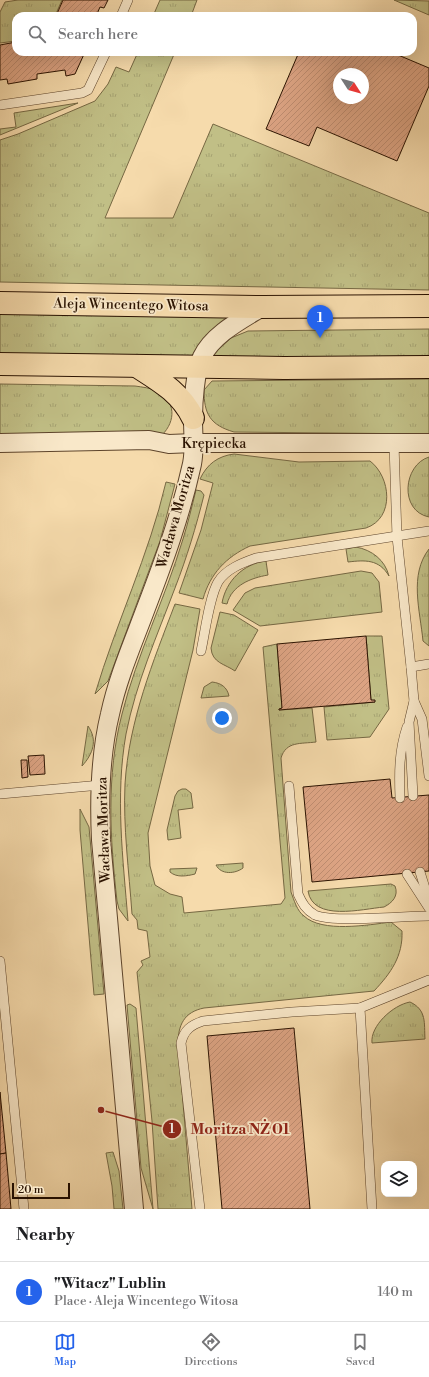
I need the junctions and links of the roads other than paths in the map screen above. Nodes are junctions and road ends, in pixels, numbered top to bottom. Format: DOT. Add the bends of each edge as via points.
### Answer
graph roads {
  1 [pos="128,0"];
  2 [pos="124,12"];
  3 [pos="104,56"];
  4 [pos="0,105"];
  5 [pos="0,303"];
  6 [pos="429,306"];
  7 [pos="262,308"];
  8 [pos="0,364"];
  9 [pos="138,367"];
  10 [pos="429,367"];
  11 [pos="198,368"];
  12 [pos="193,418"];
  13 [pos="0,443"];
  14 [pos="194,443"];
  15 [pos="394,444"];
  16 [pos="429,444"];
  17 [pos="429,532"];
  18 [pos="397,537"];
  19 [pos="201,652"];
  20 [pos="429,664"];
  21 [pos="411,667"];
  22 [pos="414,701"];
  23 [pos="422,719"];
  24 [pos="409,722"];
  25 [pos="429,731"];
  26 [pos="429,776"];
  27 [pos="101,785"];
  28 [pos="289,786"];
  29 [pos="0,794"];
  30 [pos="413,796"];
  31 [pos="400,798"];
  32 [pos="420,872"];
  33 [pos="406,874"];
  34 [pos="429,901"];
  35 [pos="429,908"];
  36 [pos="429,916"];
  37 [pos="0,961"];
  38 [pos="429,980"];
  39 [pos="360,1008"];
  40 [pos="24,1209"];
  41 [pos="134,1209"];
  42 [pos="200,1209"];
  43 [pos="372,1209"];
  1 -- 2 [label="lane"];
  3 -- 4 [label="lane" via="88,90 82,93"];
  5 -- 7 [label="main road, Aleja Wincentego Witosa"];
  6 -- 7 [label="main road, Aleja Wincentego Witosa"];
  7 -- 11 [label="street, Aleja Wincentego Witosa" via="220,335 203,355"];
  8 -- 9 [label="main road"];
  9 -- 11 [label="main road"];
  9 -- 12 [label="main road" via="169,387 186,405"];
  10 -- 11 [label="main road"];
  11 -- 12 [label="street, Wacława Moritza"];
  12 -- 14 [label="street, Wacława Moritza"];
  13 -- 14 [label="street, Krępiecka" via="141,440 169,444"];
  14 -- 15 [label="street, Krępiecka"];
  14 -- 27 [label="street, Wacława Moritza" via="192,465 172,540 122,671 110,713"];
  15 -- 16 [label="street, Krępiecka"];
  15 -- 18 [label="lane"];
  17 -- 18 [label="lane"];
  18 -- 19 [label="lane" via="256,558 231,570 218,582"];
  18 -- 21 [label="lane"];
  20 -- 21 [label="lane"];
  21 -- 22 [label="lane"];
  22 -- 23 [label="lane"];
  22 -- 24 [label="lane"];
  23 -- 25 [label="lane"];
  23 -- 26 [label="lane"];
  24 -- 30 [label="lane"];
  24 -- 31 [label="lane" via="398,763"];
  27 -- 29 [label="lane"];
  27 -- 41 [label="street, Wacława Moritza" via="103,860"];
  28 -- 36 [label="lane" via="298,894 310,912 328,918"];
  32 -- 34 [label="lane"];
  33 -- 35 [label="lane"];
  37 -- 40 [label="lane"];
  38 -- 39 [label="lane"];
  39 -- 42 [label="lane" via="203,1020 191,1025 183,1034 181,1043"];
  39 -- 43 [label="lane"];
}
